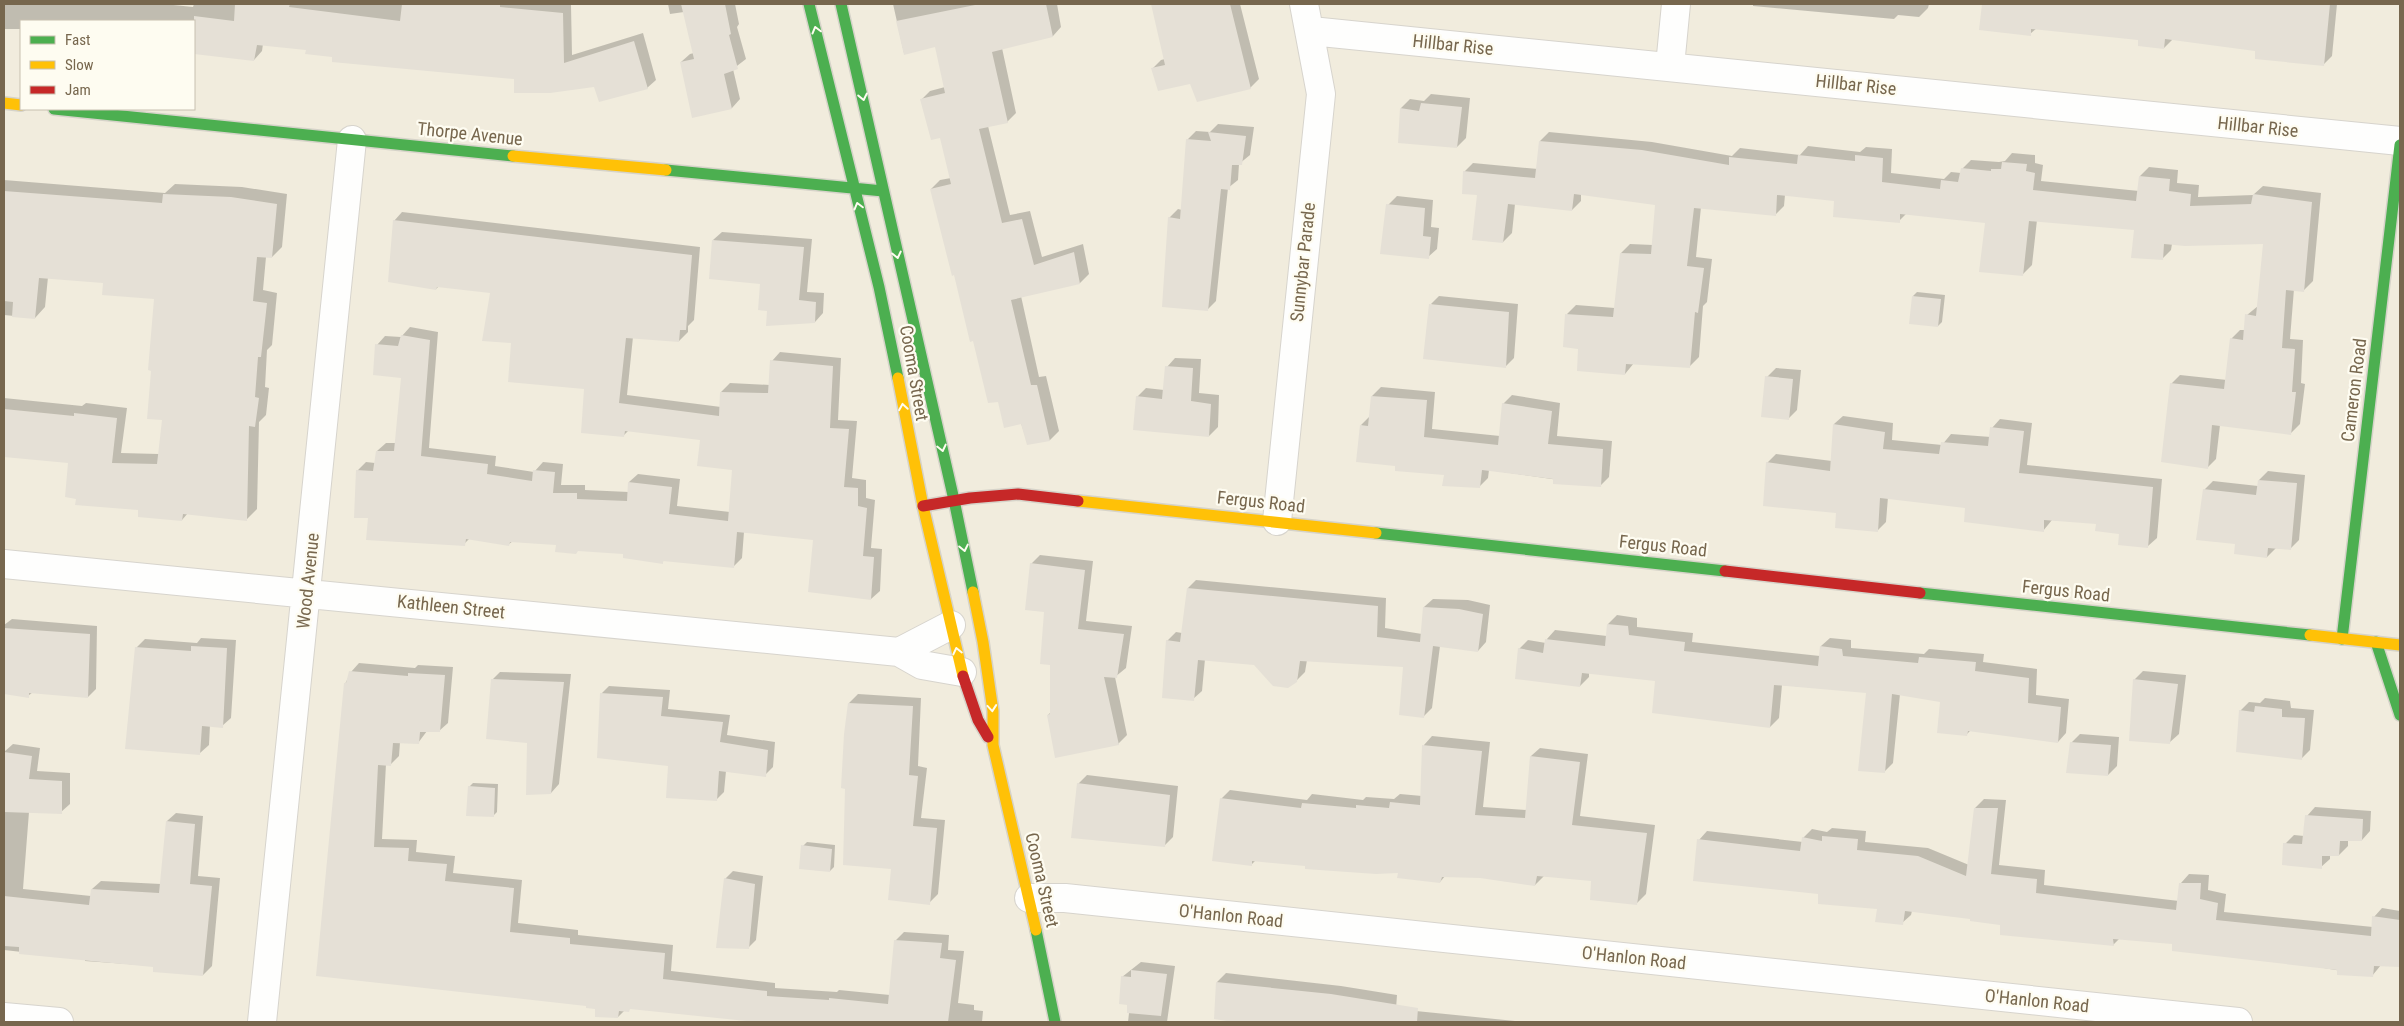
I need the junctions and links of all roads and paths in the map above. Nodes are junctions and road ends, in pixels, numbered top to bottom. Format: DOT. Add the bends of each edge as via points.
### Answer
graph roads {
  1 [pos="809,4"];
  2 [pos="841,4"];
  3 [pos="1304,4"];
  4 [pos="1676,4"];
  5 [pos="1311,31"];
  6 [pos="1670,66"];
  7 [pos="4,104"];
  8 [pos="20,105"];
  9 [pos="64,110"];
  10 [pos="352,140"];
  11 [pos="2400,143"];
  12 [pos="854,188"];
  13 [pos="882,191"];
  14 [pos="954,500"];
  15 [pos="923,506"];
  16 [pos="1277,521"];
  17 [pos="4,564"];
  18 [pos="307,593"];
  19 [pos="951,625"];
  20 [pos="2342,639"];
  21 [pos="2376,642"];
  22 [pos="2400,645"];
  23 [pos="899,652"];
  24 [pos="962,672"];
  25 [pos="2400,715"];
  26 [pos="993,745"];
  27 [pos="1029,898"];
  28 [pos="4,1017"];
  29 [pos="2189,1020"];
  30 [pos="59,1022"];
  31 [pos="262,1022"];
  32 [pos="1055,1022"];
  33 [pos="2238,1022"];
  12 -- 1 [label="street, Cooma Street, one-way"];
  2 -- 13 [label="street, Cooma Street, one-way"];
  3 -- 5 [label="street, Sunnybar Parade"];
  4 -- 6 [label="street"];
  5 -- 6 [label="street, Hillbar Rise"];
  5 -- 16 [label="street, Sunnybar Parade" via="1321,94"];
  6 -- 11 [label="street, Hillbar Rise"];
  7 -- 8 [label="street"];
  9 -- 10 [label="street, Thorpe Avenue"];
  10 -- 12 [label="street, Thorpe Avenue"];
  10 -- 18 [label="street, Wood Avenue"];
  11 -- 20 [label="street, Cameron Road"];
  12 -- 13 [label="street, Thorpe Avenue"];
  15 -- 12 [label="street, Cooma Street, one-way" via="893,349"];
  13 -- 14 [label="street, Cooma Street, one-way"];
  14 -- 15 [label="street, Fergus Road"];
  14 -- 16 [label="street, Fergus Road" via="1018,494"];
  14 -- 26 [label="street, Cooma Street, one-way" via="983,642 993,711"];
  15 -- 19 [label="street, Cooma Street"];
  16 -- 20 [label="street, Fergus Road"];
  17 -- 18 [label="street, Kathleen Street"];
  18 -- 23 [label="street, Kathleen Street"];
  18 -- 31 [label="street, Wood Avenue"];
  19 -- 23 [label="street"];
  24 -- 19 [label="street, Cooma Street, one-way"];
  20 -- 21 [label="street, Fergus Road"];
  21 -- 22 [label="street, Fergus Road"];
  21 -- 25 [label="street"];
  23 -- 24 [label="street, Kathleen Street" via="922,666"];
  24 -- 26 [label="street, Cooma Street" via="978,720"];
  26 -- 27 [label="street, Cooma Street"];
  27 -- 29 [label="street, O'Hanlon Road" via="1085,900"];
  27 -- 32 [label="street, Cooma Street"];
  28 -- 30 [label="street"];
  29 -- 33 [label="street, O'Hanlon Road"];
}
